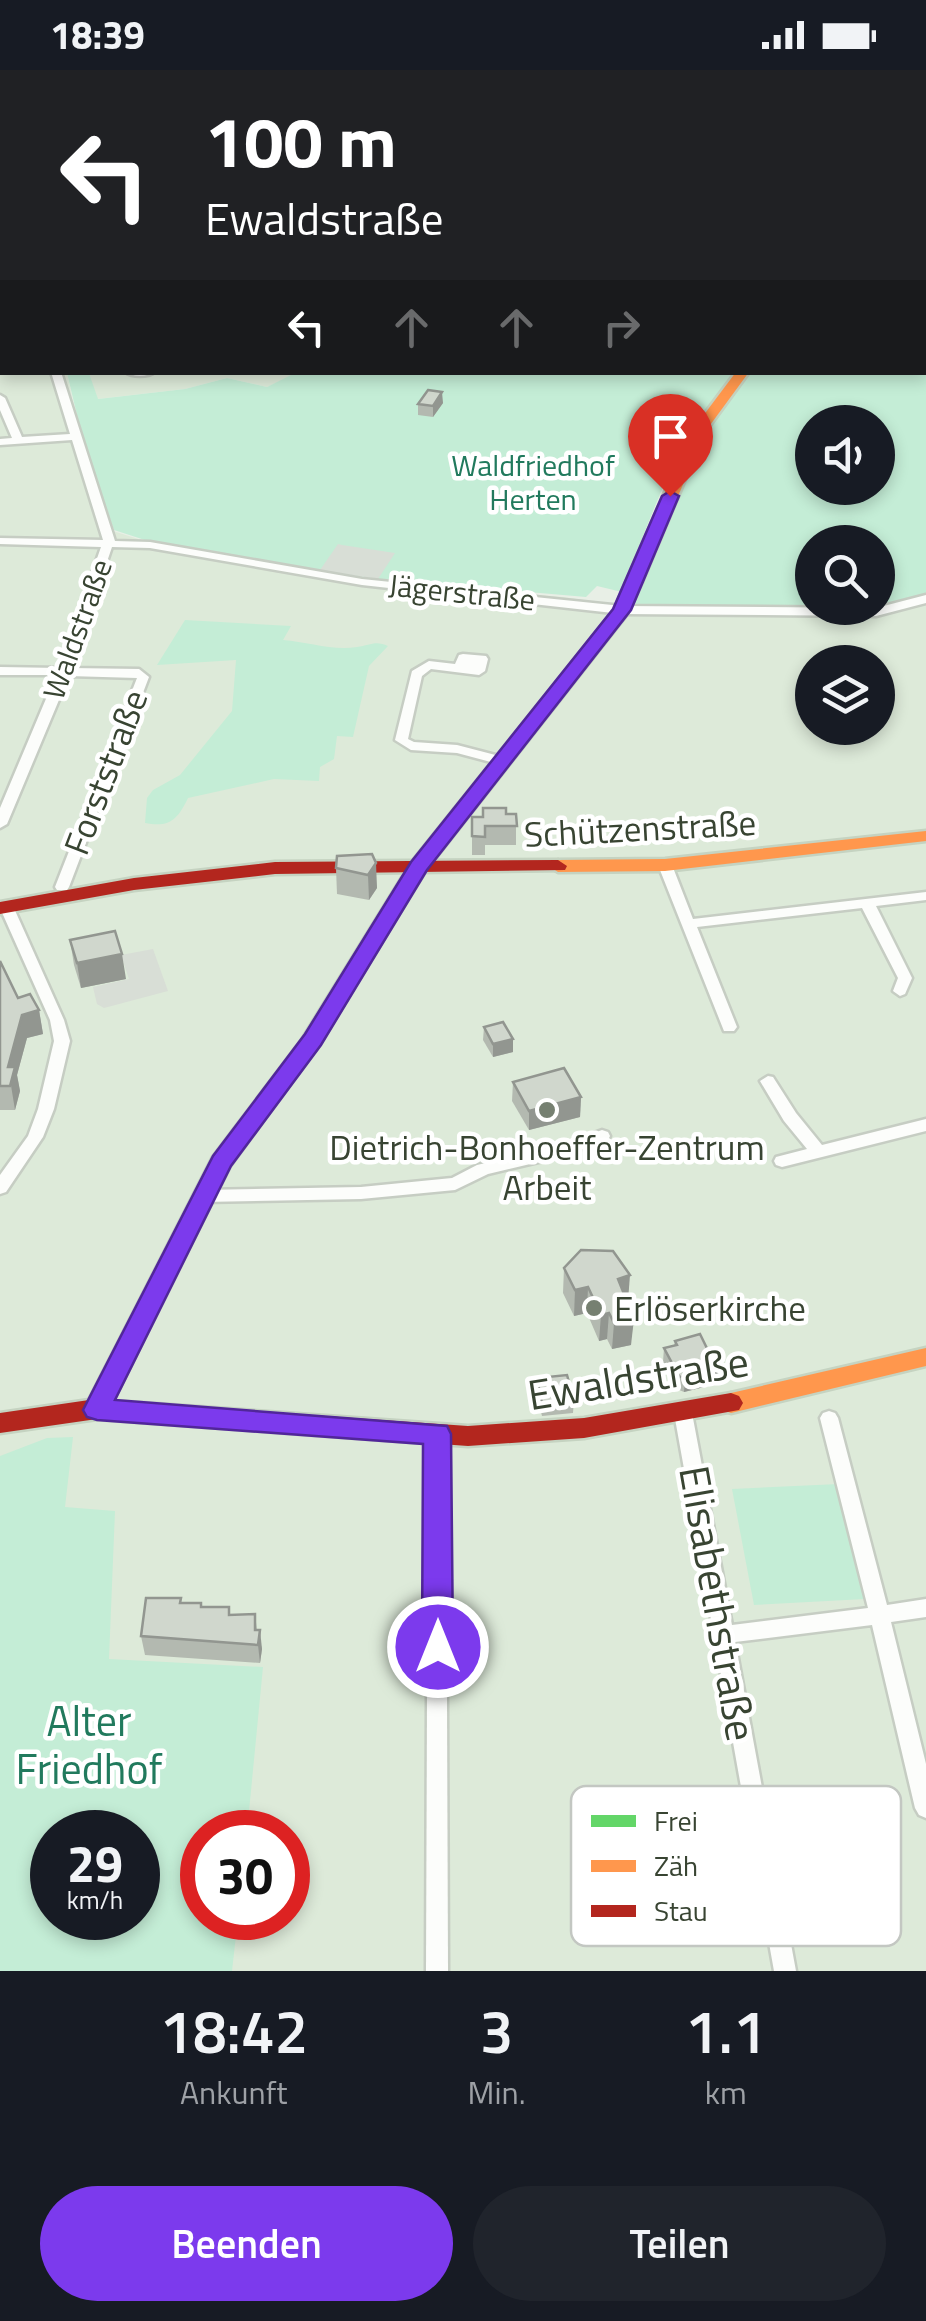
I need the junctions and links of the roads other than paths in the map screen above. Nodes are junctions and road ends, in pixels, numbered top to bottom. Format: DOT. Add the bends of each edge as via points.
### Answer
graph roads {
  1 [pos="57,375"];
  2 [pos="740,375"];
  3 [pos="0,398"];
  4 [pos="74,437"];
  5 [pos="18,441"];
  6 [pos="0,442"];
  7 [pos="0,540"];
  8 [pos="109,541"];
  9 [pos="926,599"];
  10 [pos="622,610"];
  11 [pos="461,667"];
  12 [pos="0,670"];
  13 [pos="64,672"];
  14 [pos="502,761"];
  15 [pos="6,797"];
  16 [pos="0,824"];
  17 [pos="926,836"];
  18 [pos="665,866"];
  19 [pos="418,867"];
  20 [pos="62,887"];
  21 [pos="926,896"];
  22 [pos="867,903"];
  23 [pos="3,907"];
  24 [pos="687,924"];
  25 [pos="900,990"];
  26 [pos="730,1027"];
  27 [pos="768,1081"];
  28 [pos="926,1125"];
  29 [pos="602,1136"];
  30 [pos="819,1153"];
  31 [pos="782,1161"];
  32 [pos="0,1188"];
  33 [pos="202,1196"];
  34 [pos="926,1357"];
  35 [pos="97,1410"];
  36 [pos="684,1413"];
  37 [pos="829,1418"];
  38 [pos="0,1423"];
  39 [pos="437,1434"];
  40 [pos="926,1608"];
  41 [pos="880,1615"];
  42 [pos="726,1634"];
  43 [pos="752,1786"];
  44 [pos="926,1808"];
  45 [pos="780,1946"];
  46 [pos="437,1971"];
  47 [pos="784,1971"];
  1 -- 4 [label="street, Waldstraße"];
  2 -- 10 [label="street" via="698,432"];
  3 -- 5 [label="street"];
  4 -- 5 [label="street"];
  4 -- 8 [label="street, Waldstraße"];
  5 -- 6 [label="street"];
  7 -- 8 [label="street, Jägerstraße"];
  8 -- 10 [label="street, Jägerstraße" via="362,582"];
  8 -- 13 [label="street, Waldstraße"];
  9 -- 10 [label="street, Jägerstraße" via="876,612"];
  10 -- 14 [label="street"];
  11 -- 14 [label="street" via="429,665 416,674 401,740"];
  12 -- 13 [label="street"];
  13 -- 15 [label="street, Waldstraße"];
  13 -- 20 [label="street, Forststraße" via="143,677"];
  14 -- 19 [label="street"];
  15 -- 16 [label="street, Waldstraße"];
  17 -- 18 [label="street, Schützenstraße"];
  18 -- 19 [label="street, Schützenstraße"];
  18 -- 24 [label="street"];
  19 -- 23 [label="street, Schützenstraße" via="259,870"];
  19 -- 33 [label="street" via="322,1026"];
  21 -- 22 [label="street"];
  22 -- 24 [label="street"];
  22 -- 25 [label="street" via="905,978"];
  23 -- 32 [label="street" via="62,1041 35,1137"];
  24 -- 26 [label="street"];
  27 -- 30 [label="street"];
  28 -- 30 [label="street"];
  29 -- 33 [label="street" via="483,1169 456,1184"];
  30 -- 31 [label="street"];
  33 -- 35 [label="street"];
  34 -- 36 [label="street, Ewaldstraße"];
  35 -- 38 [label="street, Ewaldstraße"];
  35 -- 39 [label="street, Ewaldstraße"];
  36 -- 39 [label="street, Ewaldstraße" via="590,1430"];
  36 -- 42 [label="street, Elisabethstraße"];
  37 -- 41 [label="street"];
  39 -- 46 [label="street"];
  40 -- 41 [label="street"];
  41 -- 42 [label="street"];
  41 -- 44 [label="street"];
  42 -- 43 [label="street, Elisabethstraße"];
  45 -- 47 [label="street, Elisabethstraße"];
}
